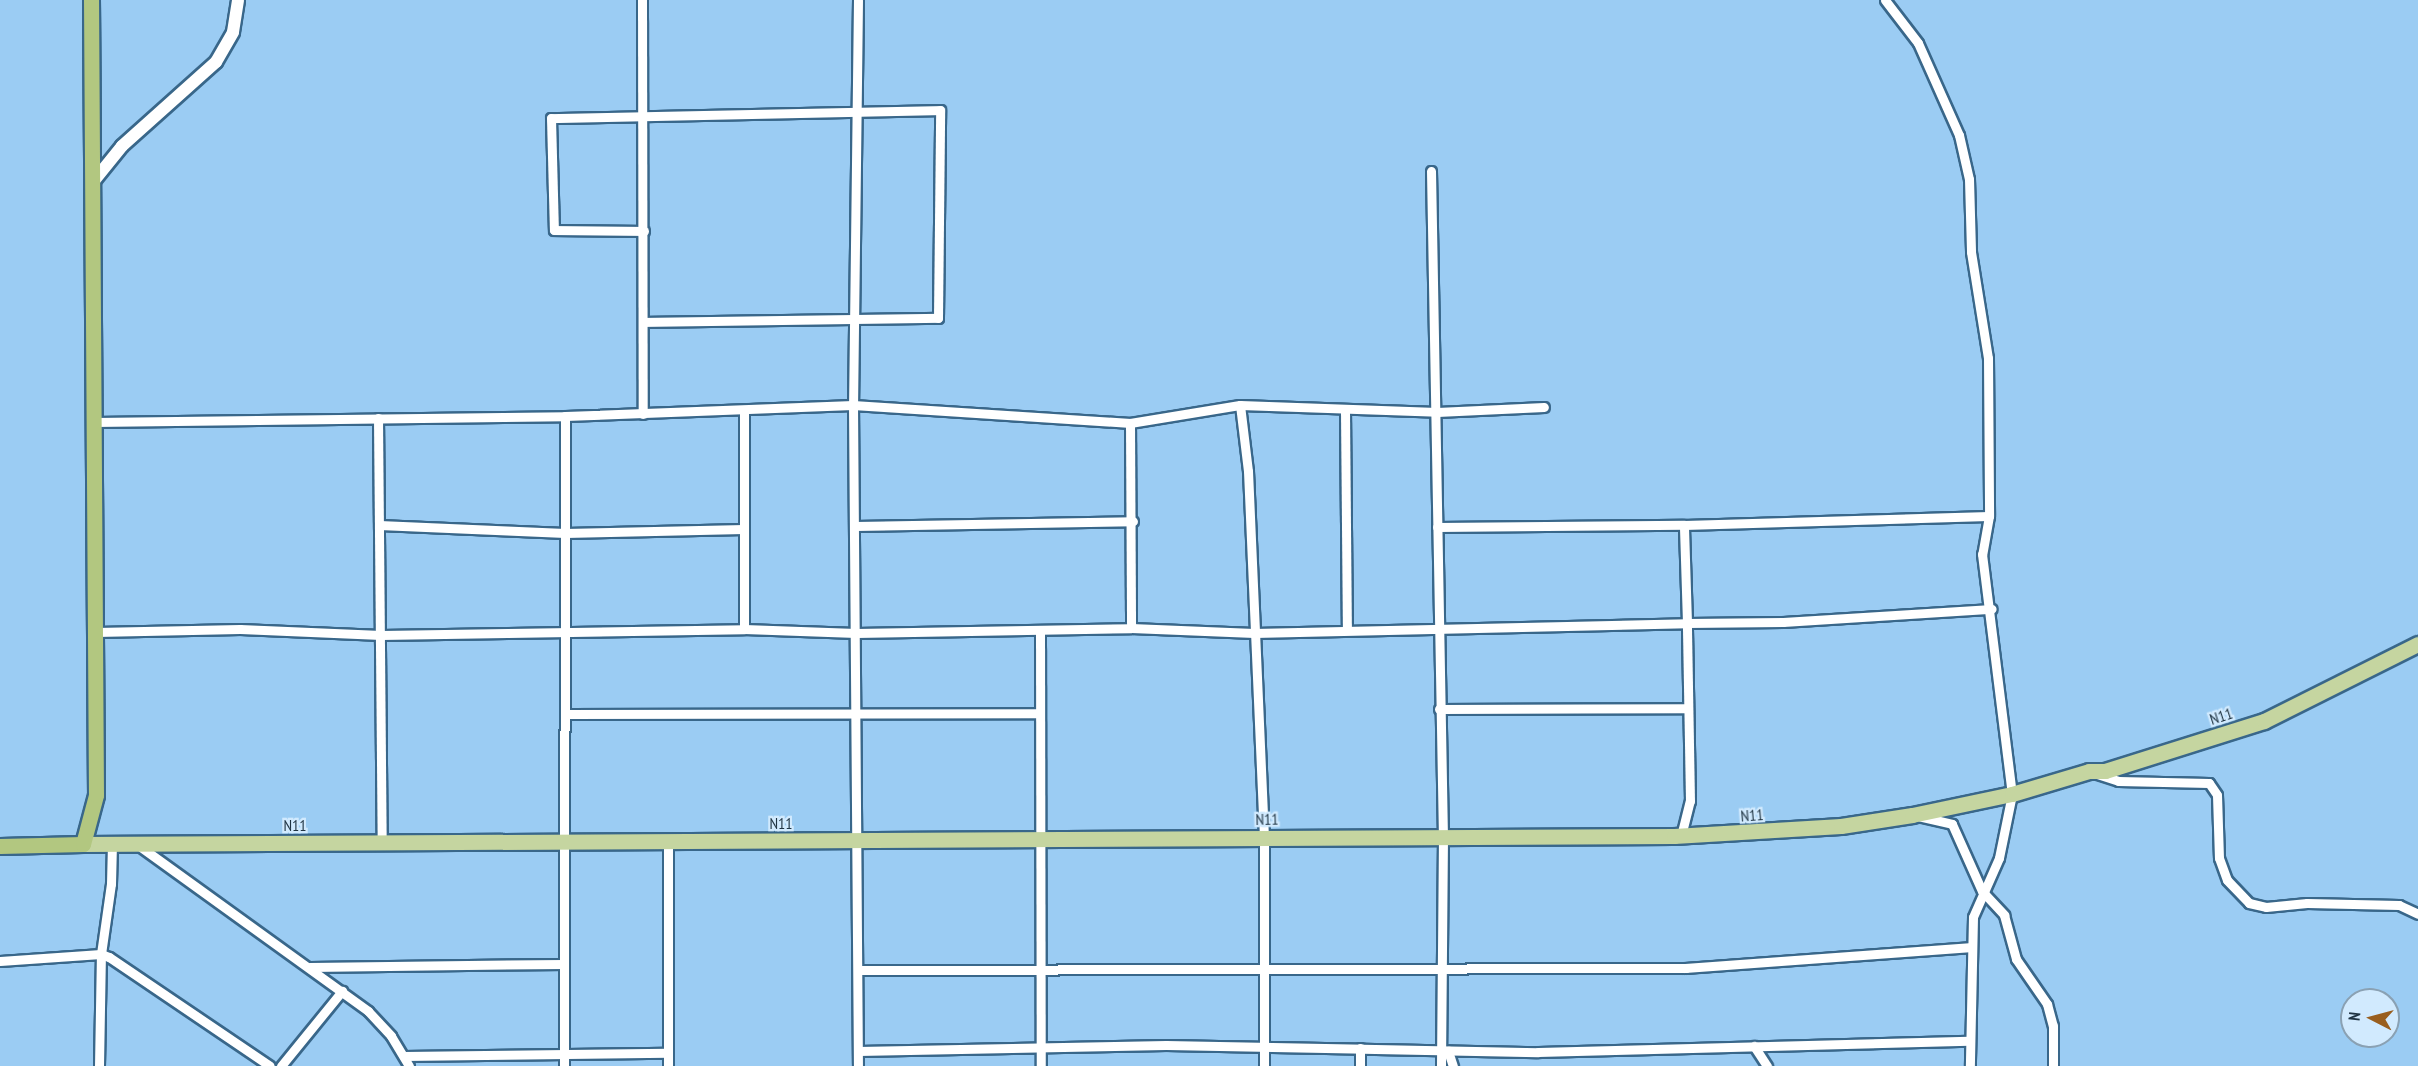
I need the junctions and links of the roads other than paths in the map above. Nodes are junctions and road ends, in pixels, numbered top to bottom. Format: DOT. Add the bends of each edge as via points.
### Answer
graph roads {
  1 [pos="91,0"];
  2 [pos="238,0"];
  3 [pos="642,0"];
  4 [pos="858,0"];
  5 [pos="1885,0"];
  6 [pos="857,111"];
  7 [pos="645,113"];
  8 [pos="1431,171"];
  9 [pos="93,182"];
  10 [pos="644,231"];
  11 [pos="854,320"];
  12 [pos="644,322"];
  13 [pos="853,405"];
  14 [pos="1240,405"];
  15 [pos="1544,407"];
  16 [pos="744,411"];
  17 [pos="1345,411"];
  18 [pos="1437,412"];
  19 [pos="643,414"];
  20 [pos="565,417"];
  21 [pos="378,418"];
  22 [pos="94,422"];
  23 [pos="1130,423"];
  24 [pos="1989,516"];
  25 [pos="1133,521"];
  26 [pos="379,525"];
  27 [pos="1684,525"];
  28 [pos="855,526"];
  29 [pos="1437,526"];
  30 [pos="744,530"];
  31 [pos="565,533"];
  32 [pos="1992,609"];
  33 [pos="1687,623"];
  34 [pos="1131,628"];
  35 [pos="1437,628"];
  36 [pos="744,629"];
  37 [pos="1040,630"];
  38 [pos="1347,630"];
  39 [pos="96,632"];
  40 [pos="565,632"];
  41 [pos="856,633"];
  42 [pos="1254,633"];
  43 [pos="381,635"];
  44 [pos="2418,644"];
  45 [pos="1688,708"];
  46 [pos="1439,709"];
  47 [pos="856,712"];
  48 [pos="1040,713"];
  49 [pos="565,714"];
  50 [pos="2089,771"];
  51 [pos="2012,794"];
  52 [pos="1912,815"];
  53 [pos="1443,836"];
  54 [pos="1681,836"];
  55 [pos="1264,837"];
  56 [pos="1040,840"];
  57 [pos="858,841"];
  58 [pos="382,842"];
  59 [pos="668,842"];
  60 [pos="136,843"];
  61 [pos="565,843"];
  62 [pos="83,844"];
  63 [pos="112,844"];
  64 [pos="0,846"];
  65 [pos="1982,891"];
  66 [pos="2418,914"];
  67 [pos="1971,947"];
  68 [pos="101,954"];
  69 [pos="0,961"];
  70 [pos="564,964"];
  71 [pos="310,967"];
  72 [pos="1263,969"];
  73 [pos="1443,969"];
  74 [pos="858,970"];
  75 [pos="1040,970"];
  76 [pos="342,991"];
  77 [pos="1969,1041"];
  78 [pos="1264,1046"];
  79 [pos="1754,1046"];
  80 [pos="1360,1048"];
  81 [pos="1041,1049"];
  82 [pos="1444,1050"];
  83 [pos="858,1051"];
  84 [pos="668,1053"];
  85 [pos="564,1054"];
  86 [pos="404,1056"];
  87 [pos="99,1066"];
  88 [pos="270,1066"];
  89 [pos="281,1066"];
  90 [pos="409,1066"];
  91 [pos="564,1066"];
  92 [pos="668,1066"];
  93 [pos="858,1066"];
  94 [pos="1041,1066"];
  95 [pos="1264,1066"];
  96 [pos="1360,1066"];
  97 [pos="1441,1066"];
  98 [pos="1453,1066"];
  99 [pos="1767,1066"];
  100 [pos="1970,1066"];
  101 [pos="2053,1066"];
  1 -- 9 [label="highway"];
  2 -- 9 [label="street" via="233,32 216,62 122,146"];
  3 -- 7 [label="street"];
  4 -- 6 [label="street"];
  5 -- 24 [label="street" via="1918,44 1959,135 1969,179 1971,252 1988,358"];
  6 -- 7 [label="street"];
  6 -- 11 [label="street"];
  6 -- 11 [label="street" via="940,110 938,318"];
  7 -- 10 [label="street"];
  7 -- 10 [label="street" via="551,118 554,230"];
  8 -- 18 [label="street"];
  9 -- 22 [label="highway"];
  10 -- 12 [label="street"];
  11 -- 12 [label="street"];
  11 -- 13 [label="street"];
  12 -- 19 [label="street"];
  13 -- 16 [label="street"];
  13 -- 23 [label="street"];
  13 -- 28 [label="street"];
  14 -- 17 [label="street"];
  14 -- 23 [label="street"];
  14 -- 42 [label="street" via="1248,471"];
  15 -- 18 [label="street"];
  16 -- 19 [label="street"];
  16 -- 30 [label="street"];
  17 -- 18 [label="street"];
  17 -- 38 [label="street"];
  18 -- 29 [label="street"];
  19 -- 20 [label="street"];
  20 -- 21 [label="street"];
  20 -- 31 [label="street"];
  21 -- 22 [label="street"];
  21 -- 26 [label="street"];
  22 -- 39 [label="highway"];
  23 -- 25 [label="street"];
  24 -- 27 [label="street"];
  24 -- 32 [label="street" via="1982,554"];
  25 -- 28 [label="street"];
  25 -- 34 [label="street"];
  26 -- 31 [label="street"];
  26 -- 43 [label="street"];
  27 -- 29 [label="street"];
  27 -- 33 [label="street"];
  28 -- 41 [label="street"];
  29 -- 35 [label="street"];
  30 -- 31 [label="street"];
  30 -- 36 [label="street"];
  31 -- 40 [label="street"];
  32 -- 33 [label="street" via="1783,622"];
  32 -- 51 [label="street"];
  33 -- 35 [label="street"];
  33 -- 45 [label="street"];
  34 -- 37 [label="street"];
  34 -- 42 [label="street"];
  35 -- 38 [label="street"];
  35 -- 46 [label="street"];
  36 -- 40 [label="street"];
  36 -- 41 [label="street"];
  37 -- 41 [label="street"];
  37 -- 48 [label="street"];
  38 -- 42 [label="street"];
  39 -- 43 [label="street" via="240,629"];
  39 -- 62 [label="highway" via="96,795"];
  40 -- 43 [label="street"];
  40 -- 49 [label="street"];
  41 -- 47 [label="street"];
  42 -- 55 [label="street"];
  43 -- 58 [label="street"];
  44 -- 50 [label="main road, N11" via="2264,721 2105,771"];
  45 -- 46 [label="street"];
  45 -- 54 [label="street" via="1690,801"];
  46 -- 53 [label="street"];
  47 -- 48 [label="street"];
  47 -- 49 [label="street"];
  47 -- 57 [label="street"];
  48 -- 56 [label="street"];
  49 -- 61 [label="street"];
  50 -- 51 [label="main road, N11"];
  50 -- 66 [label="street" via="2118,781 2209,783 2217,795 2219,858 2227,880 2250,903 2266,907 2307,903 2399,905"];
  51 -- 52 [label="main road, N11"];
  51 -- 65 [label="street" via="1999,858"];
  52 -- 54 [label="main road, N11" via="1829,827"];
  52 -- 65 [label="street" via="1952,824"];
  53 -- 54 [label="main road, N11"];
  53 -- 55 [label="main road, N11"];
  53 -- 73 [label="street"];
  55 -- 56 [label="main road, N11"];
  55 -- 72 [label="street"];
  56 -- 57 [label="main road, N11"];
  56 -- 75 [label="street"];
  57 -- 59 [label="main road, N11"];
  57 -- 74 [label="street"];
  58 -- 60 [label="main road, N11"];
  58 -- 61 [label="main road, N11"];
  59 -- 61 [label="main road, N11"];
  59 -- 84 [label="street"];
  60 -- 63 [label="main road, N11"];
  60 -- 71 [label="street"];
  61 -- 70 [label="street"];
  62 -- 63 [label="main road, N11"];
  62 -- 64 [label="highway"];
  63 -- 68 [label="street"];
  65 -- 67 [label="street" via="1973,917"];
  65 -- 101 [label="street" via="2004,915 2016,959 2047,1004 2053,1026"];
  67 -- 73 [label="street" via="1686,968"];
  67 -- 77 [label="street"];
  68 -- 69 [label="street"];
  68 -- 87 [label="street"];
  68 -- 88 [label="street"];
  70 -- 71 [label="street"];
  70 -- 85 [label="street"];
  71 -- 76 [label="street"];
  72 -- 73 [label="street"];
  72 -- 75 [label="street"];
  72 -- 78 [label="street"];
  73 -- 82 [label="street"];
  74 -- 75 [label="street"];
  74 -- 83 [label="street"];
  75 -- 81 [label="street"];
  76 -- 86 [label="street" via="382,1024"];
  76 -- 89 [label="street"];
  77 -- 79 [label="street"];
  77 -- 100 [label="street"];
  78 -- 80 [label="street"];
  78 -- 81 [label="street"];
  78 -- 95 [label="street"];
  79 -- 82 [label="street"];
  79 -- 99 [label="street"];
  80 -- 82 [label="street"];
  80 -- 96 [label="street"];
  81 -- 83 [label="street"];
  81 -- 94 [label="street"];
  82 -- 97 [label="street"];
  82 -- 98 [label="street"];
  83 -- 93 [label="street"];
  84 -- 85 [label="street"];
  84 -- 92 [label="street"];
  85 -- 86 [label="street"];
  85 -- 91 [label="street"];
  86 -- 90 [label="street"];
}
